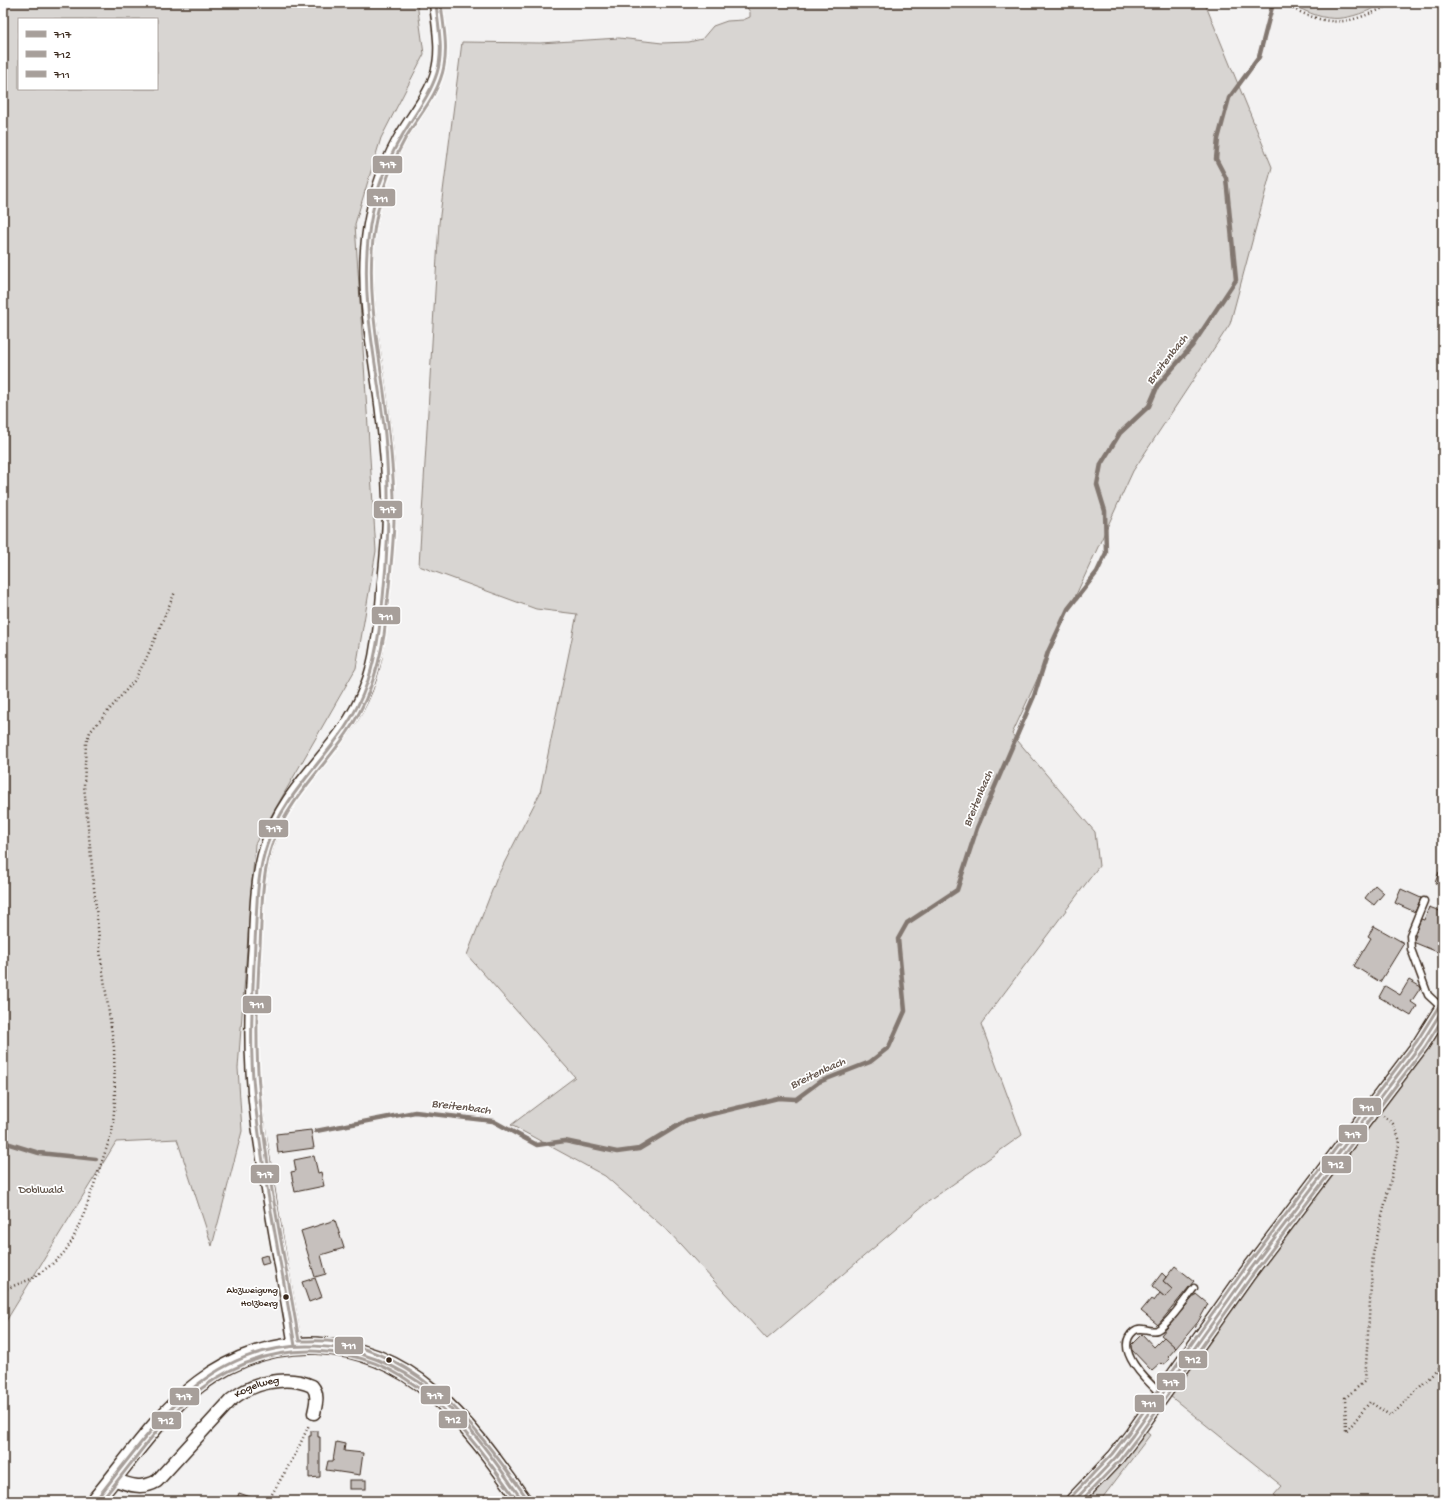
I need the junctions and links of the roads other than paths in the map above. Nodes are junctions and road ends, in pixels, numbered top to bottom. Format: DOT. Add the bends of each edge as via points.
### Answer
graph roads {
  1 [pos="436,3"];
  2 [pos="1424,901"];
  3 [pos="1443,1009"];
  4 [pos="1194,1288"];
  5 [pos="295,1346"];
  6 [pos="1162,1395"];
  7 [pos="314,1413"];
  8 [pos="113,1479"];
  9 [pos="95,1501"];
  10 [pos="523,1501"];
  11 [pos="1074,1501"];
  1 -- 5 [label="street" via="440,47 437,75 385,168 372,212 367,248 367,290 383,420 389,498 387,553 374,666 353,716 283,807 274,824 261,865 251,1024 254,1090 269,1198"];
  2 -- 3 [label="lane" via="1410,935 1410,945 1428,995"];
  3 -- 6 [label="main road" via="1421,1044 1247,1274"];
  4 -- 6 [label="lane" via="1160,1327 1152,1331 1138,1328 1129,1337 1127,1350 1130,1356 1142,1375"];
  5 -- 8 [label="main road" via="272,1349 229,1364 199,1384 145,1439"];
  5 -- 10 [label="main road" via="355,1351 375,1357 412,1377 432,1392 476,1437"];
  6 -- 11 [label="main road" via="1116,1457"];
  7 -- 8 [label="street, Kogelweg" via="317,1394 312,1386 285,1381 258,1385 231,1400 157,1481 137,1486"];
  8 -- 9 [label="main road"];
}
